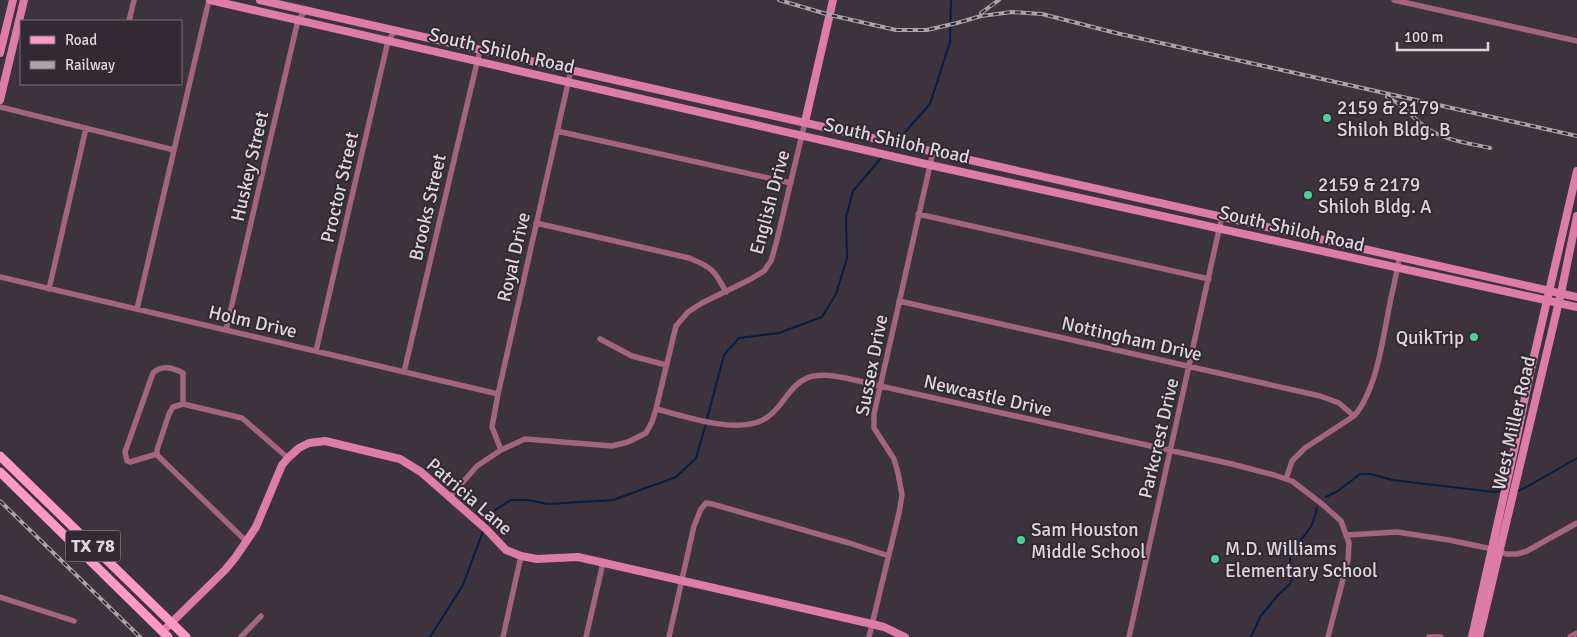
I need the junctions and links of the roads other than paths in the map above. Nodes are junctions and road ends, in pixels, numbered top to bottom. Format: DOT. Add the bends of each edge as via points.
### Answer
graph roads {
  1 [pos="13,0"];
  2 [pos="24,0"];
  3 [pos="134,0"];
  4 [pos="210,0"];
  5 [pos="260,0"];
  6 [pos="833,0"];
  7 [pos="1394,0"];
  8 [pos="306,10"];
  9 [pos="21,20"];
  10 [pos="129,20"];
  11 [pos="298,20"];
  12 [pos="7,26"];
  13 [pos="19,29"];
  14 [pos="395,30"];
  15 [pos="388,41"];
  16 [pos="1577,41"];
  17 [pos="480,50"];
  18 [pos="0,53"];
  19 [pos="478,61"];
  20 [pos="572,70"];
  21 [pos="569,82"];
  22 [pos="0,100"];
  23 [pos="0,107"];
  24 [pos="805,122"];
  25 [pos="86,128"];
  26 [pos="557,131"];
  27 [pos="802,136"];
  28 [pos="174,150"];
  29 [pos="933,152"];
  30 [pos="930,165"];
  31 [pos="1577,171"];
  32 [pos="791,183"];
  33 [pos="918,214"];
  34 [pos="1222,216"];
  35 [pos="1577,216"];
  36 [pos="536,223"];
  37 [pos="1220,228"];
  38 [pos="1399,258"];
  39 [pos="1397,267"];
  40 [pos="0,277"];
  41 [pos="1209,279"];
  42 [pos="49,289"];
  43 [pos="1549,291"];
  44 [pos="726,292"];
  45 [pos="1561,293"];
  46 [pos="1577,297"];
  47 [pos="1547,300"];
  48 [pos="899,301"];
  49 [pos="1558,302"];
  50 [pos="1577,307"];
  51 [pos="137,310"];
  52 [pos="226,330"];
  53 [pos="600,339"];
  54 [pos="316,351"];
  55 [pos="666,365"];
  56 [pos="1190,367"];
  57 [pos="404,372"];
  58 [pos="880,386"];
  59 [pos="498,394"];
  60 [pos="183,404"];
  61 [pos="656,409"];
  62 [pos="1354,416"];
  63 [pos="501,450"];
  64 [pos="1171,451"];
  65 [pos="157,454"];
  66 [pos="0,456"];
  67 [pos="288,458"];
  68 [pos="0,472"];
  69 [pos="1286,479"];
  70 [pos="449,498"];
  71 [pos="1577,523"];
  72 [pos="1346,535"];
  73 [pos="246,541"];
  74 [pos="1495,551"];
  75 [pos="521,556"];
  76 [pos="889,556"];
  77 [pos="603,563"];
  78 [pos="682,581"];
  79 [pos="0,597"];
  80 [pos="261,616"];
  81 [pos="74,621"];
  82 [pos="171,622"];
  83 [pos="872,624"];
  84 [pos="1577,633"];
  85 [pos="165,634"];
  86 [pos="186,637"];
  87 [pos="241,637"];
  88 [pos="503,637"];
  89 [pos="586,637"];
  90 [pos="669,637"];
  91 [pos="869,637"];
  92 [pos="905,637"];
  93 [pos="1129,637"];
  94 [pos="1328,637"];
  95 [pos="1429,637"];
  96 [pos="1441,637"];
  97 [pos="1472,637"];
  98 [pos="1479,637"];
  99 [pos="1570,637"];
  1 -- 12 [label="main road"];
  2 -- 9 [label="main road"];
  3 -- 10 [label="street"];
  4 -- 11 [label="main road, South Shiloh Road"];
  4 -- 28 [label="street"];
  5 -- 8 [label="main road, South Shiloh Road"];
  6 -- 24 [label="main road"];
  7 -- 16 [label="street"];
  8 -- 11 [label="street, Huskey Street"];
  8 -- 14 [label="main road, South Shiloh Road"];
  11 -- 15 [label="main road, South Shiloh Road"];
  11 -- 52 [label="street, Huskey Street"];
  12 -- 13 [label="street"];
  12 -- 18 [label="main road"];
  13 -- 22 [label="main road"];
  14 -- 15 [label="street, Proctor Street"];
  14 -- 17 [label="main road, South Shiloh Road"];
  15 -- 19 [label="main road, South Shiloh Road"];
  15 -- 54 [label="street, Proctor Street"];
  17 -- 19 [label="street, Brooks Street"];
  17 -- 20 [label="main road, South Shiloh Road"];
  19 -- 21 [label="main road, South Shiloh Road"];
  19 -- 57 [label="street, Brooks Street"];
  20 -- 21 [label="street, Royal Drive"];
  20 -- 24 [label="main road, South Shiloh Road"];
  21 -- 26 [label="street, Royal Drive"];
  21 -- 27 [label="main road, South Shiloh Road"];
  23 -- 25 [label="street"];
  24 -- 27 [label="street, English Drive"];
  24 -- 29 [label="main road, South Shiloh Road"];
  25 -- 28 [label="street"];
  25 -- 42 [label="street"];
  26 -- 32 [label="street"];
  26 -- 36 [label="street, Royal Drive"];
  27 -- 30 [label="main road, South Shiloh Road"];
  27 -- 32 [label="street, English Drive"];
  28 -- 51 [label="street"];
  29 -- 30 [label="street, Sussex Drive"];
  29 -- 34 [label="main road, South Shiloh Road"];
  30 -- 33 [label="street, Sussex Drive"];
  30 -- 37 [label="main road, South Shiloh Road"];
  31 -- 43 [label="main road, West Miller Road"];
  32 -- 44 [label="street, English Drive" via="771,261 764,271"];
  33 -- 41 [label="street"];
  33 -- 48 [label="street, Sussex Drive"];
  34 -- 37 [label="street, Parkcrest Drive"];
  34 -- 38 [label="main road, South Shiloh Road"];
  35 -- 45 [label="main road, West Miller Road"];
  36 -- 44 [label="street" via="701,262 716,273"];
  36 -- 59 [label="street, Royal Drive"];
  37 -- 39 [label="main road, South Shiloh Road"];
  37 -- 41 [label="street, Parkcrest Drive"];
  38 -- 39 [label="street"];
  38 -- 43 [label="main road, South Shiloh Road"];
  39 -- 47 [label="main road, South Shiloh Road"];
  39 -- 62 [label="street" via="1370,392"];
  40 -- 42 [label="street, Holm Drive"];
  41 -- 56 [label="street, Parkcrest Drive"];
  42 -- 51 [label="street, Holm Drive"];
  43 -- 45 [label="main road, South Shiloh Road"];
  43 -- 47 [label="main road, West Miller Road"];
  44 -- 55 [label="street, English Drive" via="688,312 676,326"];
  45 -- 46 [label="main road, South Shiloh Road"];
  45 -- 49 [label="main road, West Miller Road"];
  47 -- 49 [label="main road, South Shiloh Road"];
  47 -- 74 [label="main road, West Miller Road"];
  48 -- 56 [label="street, Nottingham Drive"];
  48 -- 58 [label="street, Sussex Drive"];
  49 -- 50 [label="main road, South Shiloh Road"];
  49 -- 74 [label="main road, West Miller Road"];
  51 -- 52 [label="street, Holm Drive"];
  52 -- 54 [label="street, Holm Drive"];
  53 -- 55 [label="street" via="632,356"];
  54 -- 57 [label="street, Holm Drive"];
  55 -- 61 [label="street, English Drive"];
  56 -- 62 [label="street, Nottingham Drive" via="1331,399"];
  56 -- 64 [label="street, Parkcrest Drive"];
  57 -- 59 [label="street, Holm Drive"];
  58 -- 61 [label="street, Newcastle Drive" via="817,375 794,387 780,406 760,422 742,426"];
  58 -- 64 [label="street, Newcastle Drive"];
  58 -- 76 [label="street, Sussex Drive" via="874,428 894,459 902,495"];
  59 -- 63 [label="street, Royal Drive" via="492,427"];
  60 -- 65 [label="street" via="173,408 169,414"];
  60 -- 65 [label="street" via="183,373 159,368 153,373 125,452 130,462"];
  60 -- 67 [label="street" via="242,418"];
  61 -- 63 [label="street, English Drive" via="646,433 628,442 612,446 525,439"];
  62 -- 69 [label="street" via="1305,448 1292,462"];
  63 -- 70 [label="street, English Drive" via="477,466"];
  64 -- 69 [label="street, Newcastle Drive"];
  64 -- 93 [label="street, Parkcrest Drive"];
  65 -- 73 [label="street"];
  66 -- 82 [label="main road, TX 78"];
  67 -- 70 [label="main road, Patricia Lane" via="299,448 325,441 352,447 400,459 421,472"];
  67 -- 73 [label="main road, Patricia Lane" via="256,527"];
  68 -- 85 [label="main road, TX 78"];
  69 -- 72 [label="street, Newcastle Drive" via="1322,504 1340,521"];
  70 -- 75 [label="main road, Patricia Lane" via="506,550"];
  71 -- 74 [label="street" via="1527,551 1517,554"];
  72 -- 74 [label="street" via="1397,532"];
  72 -- 94 [label="street" via="1348,560"];
  73 -- 82 [label="main road, Patricia Lane" via="225,570"];
  74 -- 97 [label="main road, West Miller Road"];
  74 -- 98 [label="main road, West Miller Road"];
  75 -- 77 [label="main road, Patricia Lane" via="537,559 578,557"];
  75 -- 88 [label="street"];
  76 -- 78 [label="street" via="706,504 694,526"];
  76 -- 83 [label="street, Sussex Drive"];
  77 -- 78 [label="main road, Patricia Lane"];
  77 -- 89 [label="street"];
  78 -- 83 [label="main road, Patricia Lane"];
  78 -- 90 [label="street"];
  79 -- 81 [label="street"];
  80 -- 87 [label="street"];
  82 -- 85 [label="main road, Patricia Lane"];
  82 -- 86 [label="main road, TX 78"];
  83 -- 91 [label="street, Sussex Drive"];
  83 -- 92 [label="main road, Patricia Lane"];
  84 -- 99 [label="street"];
  95 -- 96 [label="street"];
}
